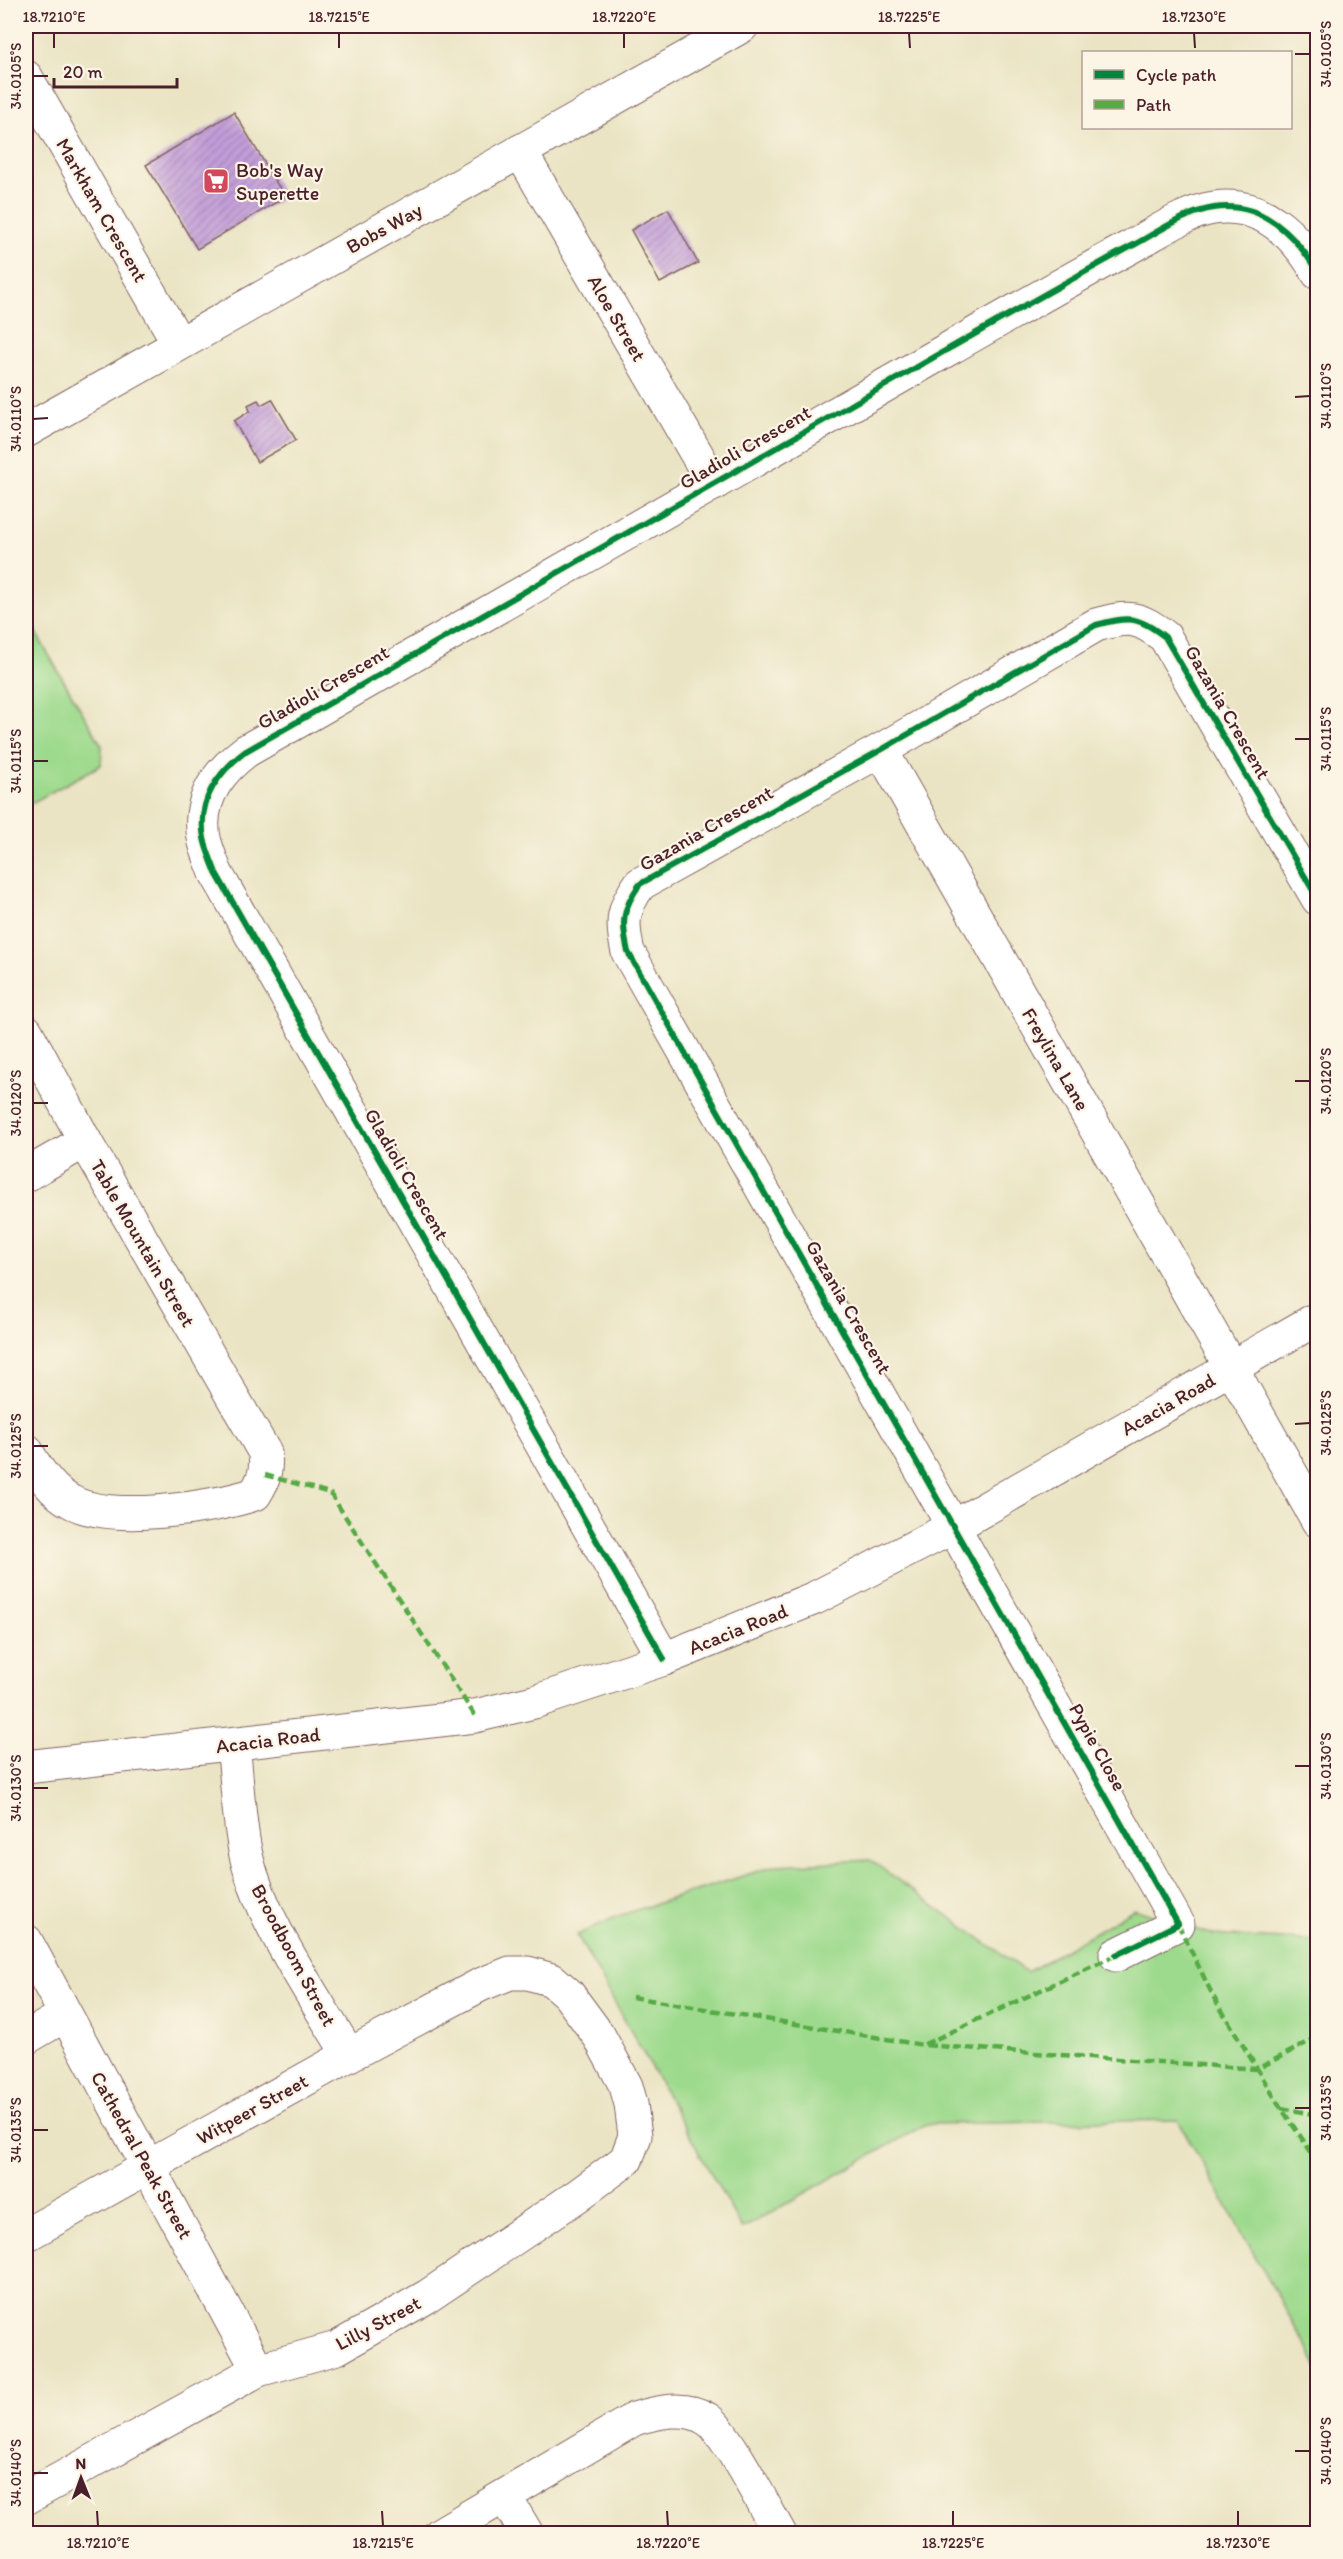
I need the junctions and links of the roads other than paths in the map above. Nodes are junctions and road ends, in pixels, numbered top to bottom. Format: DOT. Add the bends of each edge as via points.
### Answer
graph roads {
  1 [pos="742,26"];
  2 [pos="26,77"];
  3 [pos="520,151"];
  4 [pos="1317,273"];
  5 [pos="179,344"];
  6 [pos="26,431"];
  7 [pos="714,484"];
  8 [pos="881,750"];
  9 [pos="1317,899"];
  10 [pos="26,1031"];
  11 [pos="85,1141"];
  12 [pos="26,1175"];
  13 [pos="1317,1318"];
  14 [pos="1231,1368"];
  15 [pos="26,1450"];
  16 [pos="1317,1521"];
  17 [pos="955,1526"];
  18 [pos="664,1659"];
  19 [pos="233,1744"];
  20 [pos="26,1767"];
  21 [pos="26,1941"];
  22 [pos="1116,1955"];
  23 [pos="65,2015"];
  24 [pos="26,2038"];
  25 [pos="349,2055"];
  26 [pos="635,2136"];
  27 [pos="149,2165"];
  28 [pos="26,2235"];
  29 [pos="258,2370"];
  30 [pos="505,2497"];
  31 [pos="26,2498"];
  32 [pos="440,2534"];
  33 [pos="526,2534"];
  34 [pos="780,2534"];
  1 -- 3 [label="street, Bobs Way"];
  2 -- 5 [label="street, Markham Crescent"];
  3 -- 5 [label="street, Bobs Way"];
  3 -- 7 [label="street, Aloe Street"];
  4 -- 7 [label="street, Gladioli Crescent" via="1288,233 1259,213 1214,208 1186,217"];
  5 -- 6 [label="street, Bobs Way"];
  7 -- 18 [label="street, Gladioli Crescent" via="246,750 216,779 203,815 204,838 216,873"];
  8 -- 9 [label="street, Gazania Crescent" via="1096,625 1133,617 1165,637"];
  8 -- 14 [label="street, Freylina Lane"];
  8 -- 17 [label="street, Gazania Crescent" via="640,884 628,901 621,926 628,952"];
  10 -- 11 [label="street, Table Mountain Street"];
  11 -- 12 [label="street"];
  11 -- 15 [label="street, Table Mountain Street" via="265,1453 265,1475 255,1494 217,1505 102,1512 70,1501 39,1472"];
  13 -- 14 [label="street, Acacia Road"];
  14 -- 16 [label="street, Freylina Lane"];
  14 -- 17 [label="street, Acacia Road"];
  17 -- 18 [label="street, Acacia Road" via="815,1598"];
  17 -- 22 [label="street, Pypie Close" via="1178,1924"];
  18 -- 19 [label="street, Acacia Road" via="534,1702 475,1716"];
  19 -- 20 [label="street, Acacia Road"];
  19 -- 25 [label="street, Broodboom Street" via="244,1846 253,1879 272,1922"];
  21 -- 23 [label="street, Cathedral Peak Street"];
  23 -- 24 [label="street"];
  23 -- 27 [label="street, Cathedral Peak Street"];
  25 -- 26 [label="street, Witpeer Street" via="480,1985 510,1973 528,1972 552,1980 568,1994 599,2036 626,2086"];
  25 -- 27 [label="street, Witpeer Street"];
  26 -- 29 [label="street, Lilly Street" via="626,2160 428,2296 337,2348"];
  27 -- 28 [label="street, Witpeer Street"];
  27 -- 29 [label="street, Cathedral Peak Street"];
  29 -- 31 [label="street, Lilly Street"];
  30 -- 32 [label="street"];
  30 -- 33 [label="street"];
  30 -- 34 [label="street" via="634,2418 664,2410 707,2419 725,2439"];
}
